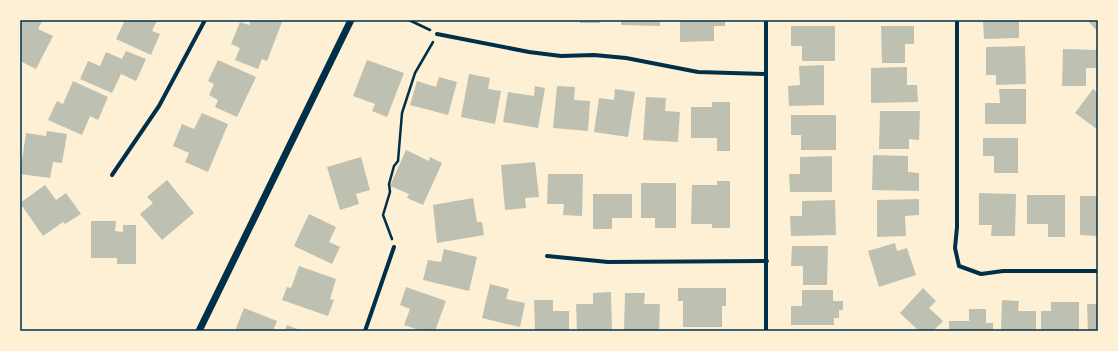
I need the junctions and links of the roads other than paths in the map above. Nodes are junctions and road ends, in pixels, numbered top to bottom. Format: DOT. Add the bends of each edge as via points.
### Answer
graph roads {
  1 [pos="205,20"];
  2 [pos="351,20"];
  3 [pos="766,20"];
  4 [pos="957,20"];
  5 [pos="438,34"];
  6 [pos="765,74"];
  7 [pos="112,175"];
  8 [pos="394,247"];
  9 [pos="547,256"];
  10 [pos="766,261"];
  11 [pos="1098,271"];
  12 [pos="199,331"];
  13 [pos="365,331"];
  14 [pos="766,331"];
  1 -- 7 [label="street" via="159,106"];
  2 -- 12 [label="street"];
  3 -- 6 [label="street"];
  4 -- 11 [label="street" via="955,248 959,266 981,274 1003,271"];
  5 -- 6 [label="street" via="528,52 626,58 698,72"];
  6 -- 10 [label="street"];
  8 -- 13 [label="street"];
  9 -- 10 [label="street" via="608,262"];
  10 -- 14 [label="street"];
}
